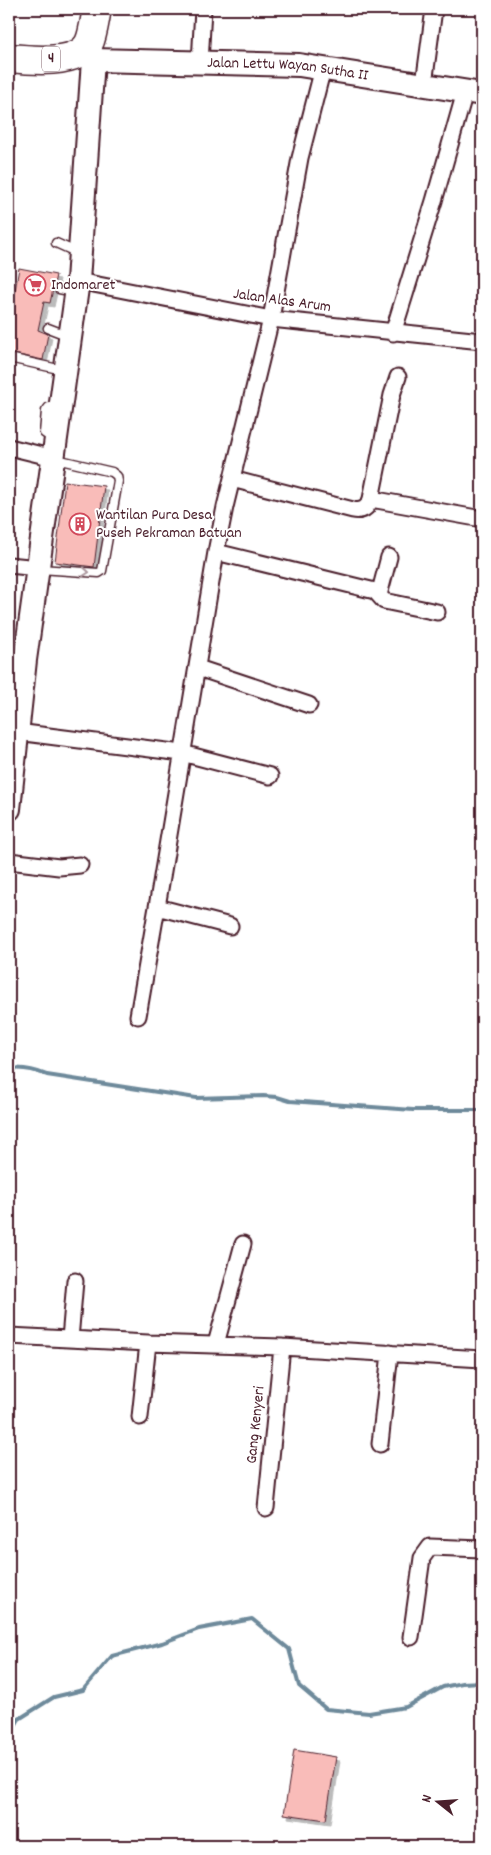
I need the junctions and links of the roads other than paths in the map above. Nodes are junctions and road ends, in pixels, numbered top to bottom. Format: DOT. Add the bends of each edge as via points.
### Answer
graph roads {
  1 [pos="96,9"];
  2 [pos="203,9"];
  3 [pos="434,9"];
  4 [pos="91,51"];
  5 [pos="9,58"];
  6 [pos="200,63"];
  7 [pos="320,76"];
  8 [pos="424,84"];
  9 [pos="474,93"];
  10 [pos="56,242"];
  11 [pos="80,254"];
  12 [pos="71,288"];
  13 [pos="271,319"];
  14 [pos="48,328"];
  15 [pos="393,333"];
  16 [pos="71,336"];
  17 [pos="481,338"];
  18 [pos="9,358"];
  19 [pos="66,370"];
  20 [pos="398,377"];
  21 [pos="9,447"];
  22 [pos="56,449"];
  23 [pos="232,479"];
  24 [pos="371,499"];
  25 [pos="482,519"];
  26 [pos="216,552"];
  27 [pos="388,557"];
  28 [pos="9,566"];
  29 [pos="38,568"];
  30 [pos="379,594"];
  31 [pos="437,612"];
  32 [pos="17,659"];
  33 [pos="198,668"];
  34 [pos="308,704"];
  35 [pos="14,741"];
  36 [pos="182,753"];
  37 [pos="270,776"];
  38 [pos="9,809"];
  39 [pos="9,861"];
  40 [pos="80,865"];
  41 [pos="158,907"];
  42 [pos="230,926"];
  43 [pos="138,1016"];
  44 [pos="242,1244"];
  45 [pos="75,1281"];
  46 [pos="9,1336"];
  47 [pos="70,1339"];
  48 [pos="148,1343"];
  49 [pos="216,1344"];
  50 [pos="282,1347"];
  51 [pos="390,1353"];
  52 [pos="482,1359"];
  53 [pos="140,1417"];
  54 [pos="380,1444"];
  55 [pos="266,1508"];
  56 [pos="482,1549"];
  57 [pos="411,1636"];
  1 -- 4 [label="highway"];
  2 -- 6 [label="street"];
  3 -- 8 [label="street"];
  4 -- 5 [label="highway, 4" via="82,50 62,58 41,61"];
  4 -- 6 [label="main road, Jalan Lettu Wayan Sutha II"];
  4 -- 11 [label="main road"];
  6 -- 7 [label="main road, Jalan Lettu Wayan Sutha II" via="278,64"];
  7 -- 8 [label="main road, Jalan Lettu Wayan Sutha II"];
  7 -- 13 [label="street" via="300,158"];
  8 -- 9 [label="main road, Jalan Lettu Wayan Sutha II"];
  9 -- 15 [label="street" via="434,201"];
  10 -- 11 [label="lane"];
  11 -- 12 [label="main road"];
  12 -- 13 [label="street, Jalan Alas Arum"];
  12 -- 16 [label="main road"];
  13 -- 15 [label="street, Jalan Alas Arum"];
  13 -- 23 [label="street"];
  14 -- 16 [label="lane"];
  15 -- 17 [label="street, Jalan Alas Arum"];
  16 -- 19 [label="main road"];
  18 -- 19 [label="lane"];
  19 -- 22 [label="main road"];
  20 -- 24 [label="street"];
  21 -- 22 [label="street"];
  22 -- 29 [label="main road"];
  29 -- 22 [label="lane, one-way" via="102,572 118,481 112,472"];
  23 -- 24 [label="street" via="358,511"];
  23 -- 26 [label="street"];
  24 -- 25 [label="street"];
  26 -- 30 [label="street"];
  26 -- 33 [label="street"];
  27 -- 30 [label="street"];
  28 -- 29 [label="street"];
  29 -- 32 [label="main road"];
  30 -- 31 [label="street" via="384,601"];
  32 -- 35 [label="main road"];
  33 -- 34 [label="street"];
  33 -- 36 [label="street"];
  35 -- 36 [label="street"];
  35 -- 38 [label="main road"];
  36 -- 37 [label="street"];
  36 -- 41 [label="street"];
  39 -- 40 [label="street" via="59,867"];
  41 -- 42 [label="street"];
  41 -- 43 [label="street"];
  44 -- 49 [label="street"];
  45 -- 47 [label="street"];
  46 -- 47 [label="street"];
  47 -- 48 [label="street"];
  48 -- 49 [label="street"];
  48 -- 53 [label="street"];
  49 -- 50 [label="street"];
  50 -- 51 [label="street"];
  50 -- 55 [label="street, Gang Kenyeri"];
  51 -- 52 [label="street"];
  51 -- 54 [label="street"];
  56 -- 57 [label="street" via="427,1550 421,1566"];
}
